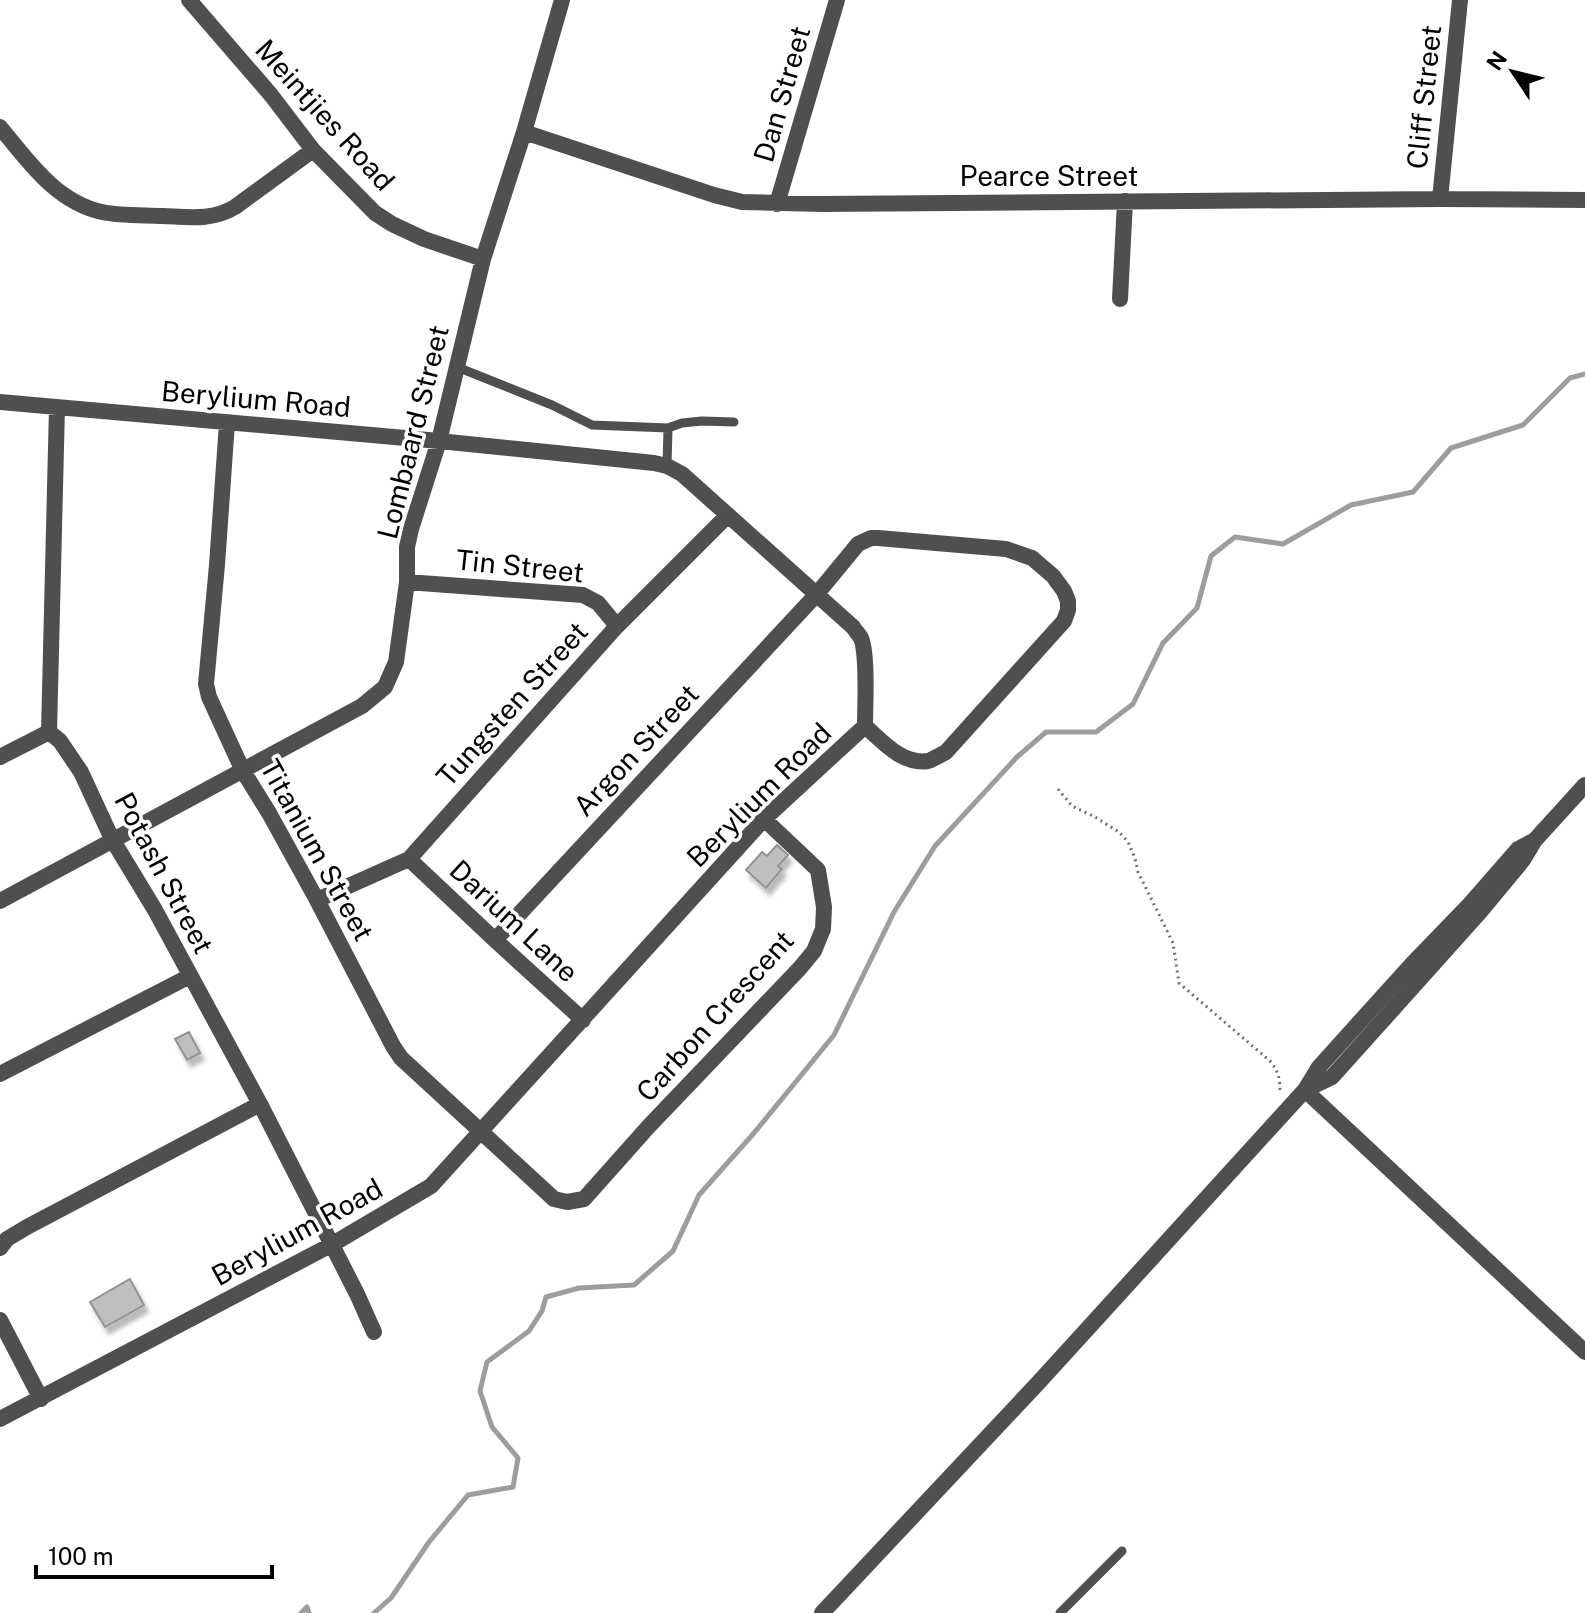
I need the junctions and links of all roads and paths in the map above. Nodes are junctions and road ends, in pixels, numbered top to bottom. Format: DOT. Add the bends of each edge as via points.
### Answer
graph roads {
  1 [pos="189,0"];
  2 [pos="562,0"];
  3 [pos="837,0"];
  4 [pos="1460,0"];
  5 [pos="0,127"];
  6 [pos="524,132"];
  7 [pos="313,150"];
  8 [pos="1440,199"];
  9 [pos="1585,200"];
  10 [pos="1125,201"];
  11 [pos="777,204"];
  12 [pos="483,259"];
  13 [pos="1120,299"];
  14 [pos="457,367"];
  15 [pos="0,402"];
  16 [pos="57,407"];
  17 [pos="734,422"];
  18 [pos="227,423"];
  19 [pos="668,428"];
  20 [pos="439,441"];
  21 [pos="667,466"];
  22 [pos="728,515"];
  23 [pos="407,582"];
  24 [pos="816,595"];
  25 [pos="617,626"];
  26 [pos="865,726"];
  27 [pos="49,732"];
  28 [pos="0,757"];
  29 [pos="243,771"];
  30 [pos="1585,785"];
  31 [pos="1058,789"];
  32 [pos="764,819"];
  33 [pos="112,839"];
  34 [pos="409,859"];
  35 [pos="317,900"];
  36 [pos="0,901"];
  37 [pos="495,940"];
  38 [pos="190,976"];
  39 [pos="583,1020"];
  40 [pos="0,1074"];
  41 [pos="1305,1090"];
  42 [pos="260,1104"];
  43 [pos="1281,1117"];
  44 [pos="481,1131"];
  45 [pos="584,1199"];
  46 [pos="331,1245"];
  47 [pos="0,1248"];
  48 [pos="0,1320"];
  49 [pos="374,1332"];
  50 [pos="1585,1352"];
  51 [pos="41,1399"];
  52 [pos="0,1419"];
  53 [pos="1122,1551"];
  54 [pos="1067,1611"];
  55 [pos="822,1613"];
  1 -- 7 [label="street, Meintjies Road"];
  2 -- 6 [label="street, Lombaard Street"];
  3 -- 11 [label="street, Dan Street"];
  4 -- 8 [label="street, Cliff Street"];
  5 -- 7 [label="street" via="61,193 106,213 202,218 221,214"];
  6 -- 11 [label="street, Pearce Street" via="714,195"];
  6 -- 12 [label="street, Lombaard Street"];
  7 -- 12 [label="street, Meintjies Road" via="392,224"];
  8 -- 9 [label="street, Pearce Street"];
  8 -- 10 [label="street, Pearce Street"];
  10 -- 11 [label="street, Pearce Street"];
  10 -- 13 [label="street"];
  12 -- 14 [label="street, Lombaard Street"];
  14 -- 19 [label="lane" via="592,425"];
  14 -- 20 [label="street, Lombaard Street"];
  15 -- 16 [label="street, Berylium Road"];
  16 -- 18 [label="street, Berylium Road"];
  16 -- 27 [label="street"];
  17 -- 19 [label="lane"];
  18 -- 20 [label="street, Berylium Road"];
  18 -- 29 [label="street, Titanium Street" via="206,684"];
  19 -- 21 [label="lane"];
  20 -- 21 [label="street, Berylium Road"];
  20 -- 23 [label="street, Lombaard Street" via="411,529"];
  21 -- 22 [label="street, Berylium Road"];
  22 -- 24 [label="street, Berylium Road"];
  22 -- 25 [label="street, Tungsten Street"];
  23 -- 25 [label="street, Tin Street" via="583,595 598,603"];
  23 -- 29 [label="street, Lombaard Street" via="400,646 385,687 362,706"];
  24 -- 26 [label="street, Berylium Road" via="861,637"];
  24 -- 26 [label="street, Argon Street" via="858,544 871,538 1019,552 1043,566 1068,601 1064,621 946,752 917,761 895,753"];
  24 -- 37 [label="street, Argon Street"];
  25 -- 34 [label="street, Tungsten Street"];
  26 -- 32 [label="street, Berylium Road"];
  27 -- 28 [label="street"];
  27 -- 33 [label="street, Potash Street" via="81,772"];
  29 -- 33 [label="street, Lombaard Street"];
  29 -- 35 [label="street, Titanium Street"];
  30 -- 41 [label="street" via="1332,1077"];
  31 -- 43 [label="path" via="1072,806 1128,842 1173,943 1179,983 1277,1069"];
  32 -- 39 [label="street, Berylium Road"];
  32 -- 45 [label="street, Carbon Crescent" via="818,870 823,929 814,951"];
  33 -- 36 [label="street, Lombaard Street"];
  33 -- 38 [label="street, Potash Street"];
  34 -- 35 [label="street, Tungsten Street"];
  34 -- 37 [label="street, Darium Lane"];
  35 -- 44 [label="street, Titanium Street" via="401,1058"];
  37 -- 39 [label="street, Darium Lane"];
  38 -- 40 [label="street"];
  38 -- 42 [label="street, Potash Street"];
  39 -- 44 [label="street, Berylium Road"];
  41 -- 43 [label="street"];
  41 -- 50 [label="street"];
  42 -- 46 [label="street, Potash Street"];
  42 -- 47 [label="street" via="27,1227"];
  43 -- 55 [label="street"];
  44 -- 45 [label="street, Titanium Street" via="554,1199"];
  44 -- 46 [label="street, Berylium Road" via="431,1186"];
  46 -- 49 [label="street, Potash Street"];
  46 -- 51 [label="street, Berylium Road"];
  48 -- 51 [label="street"];
  51 -- 52 [label="street, Berylium Road"];
  53 -- 54 [label="lane"];
}
